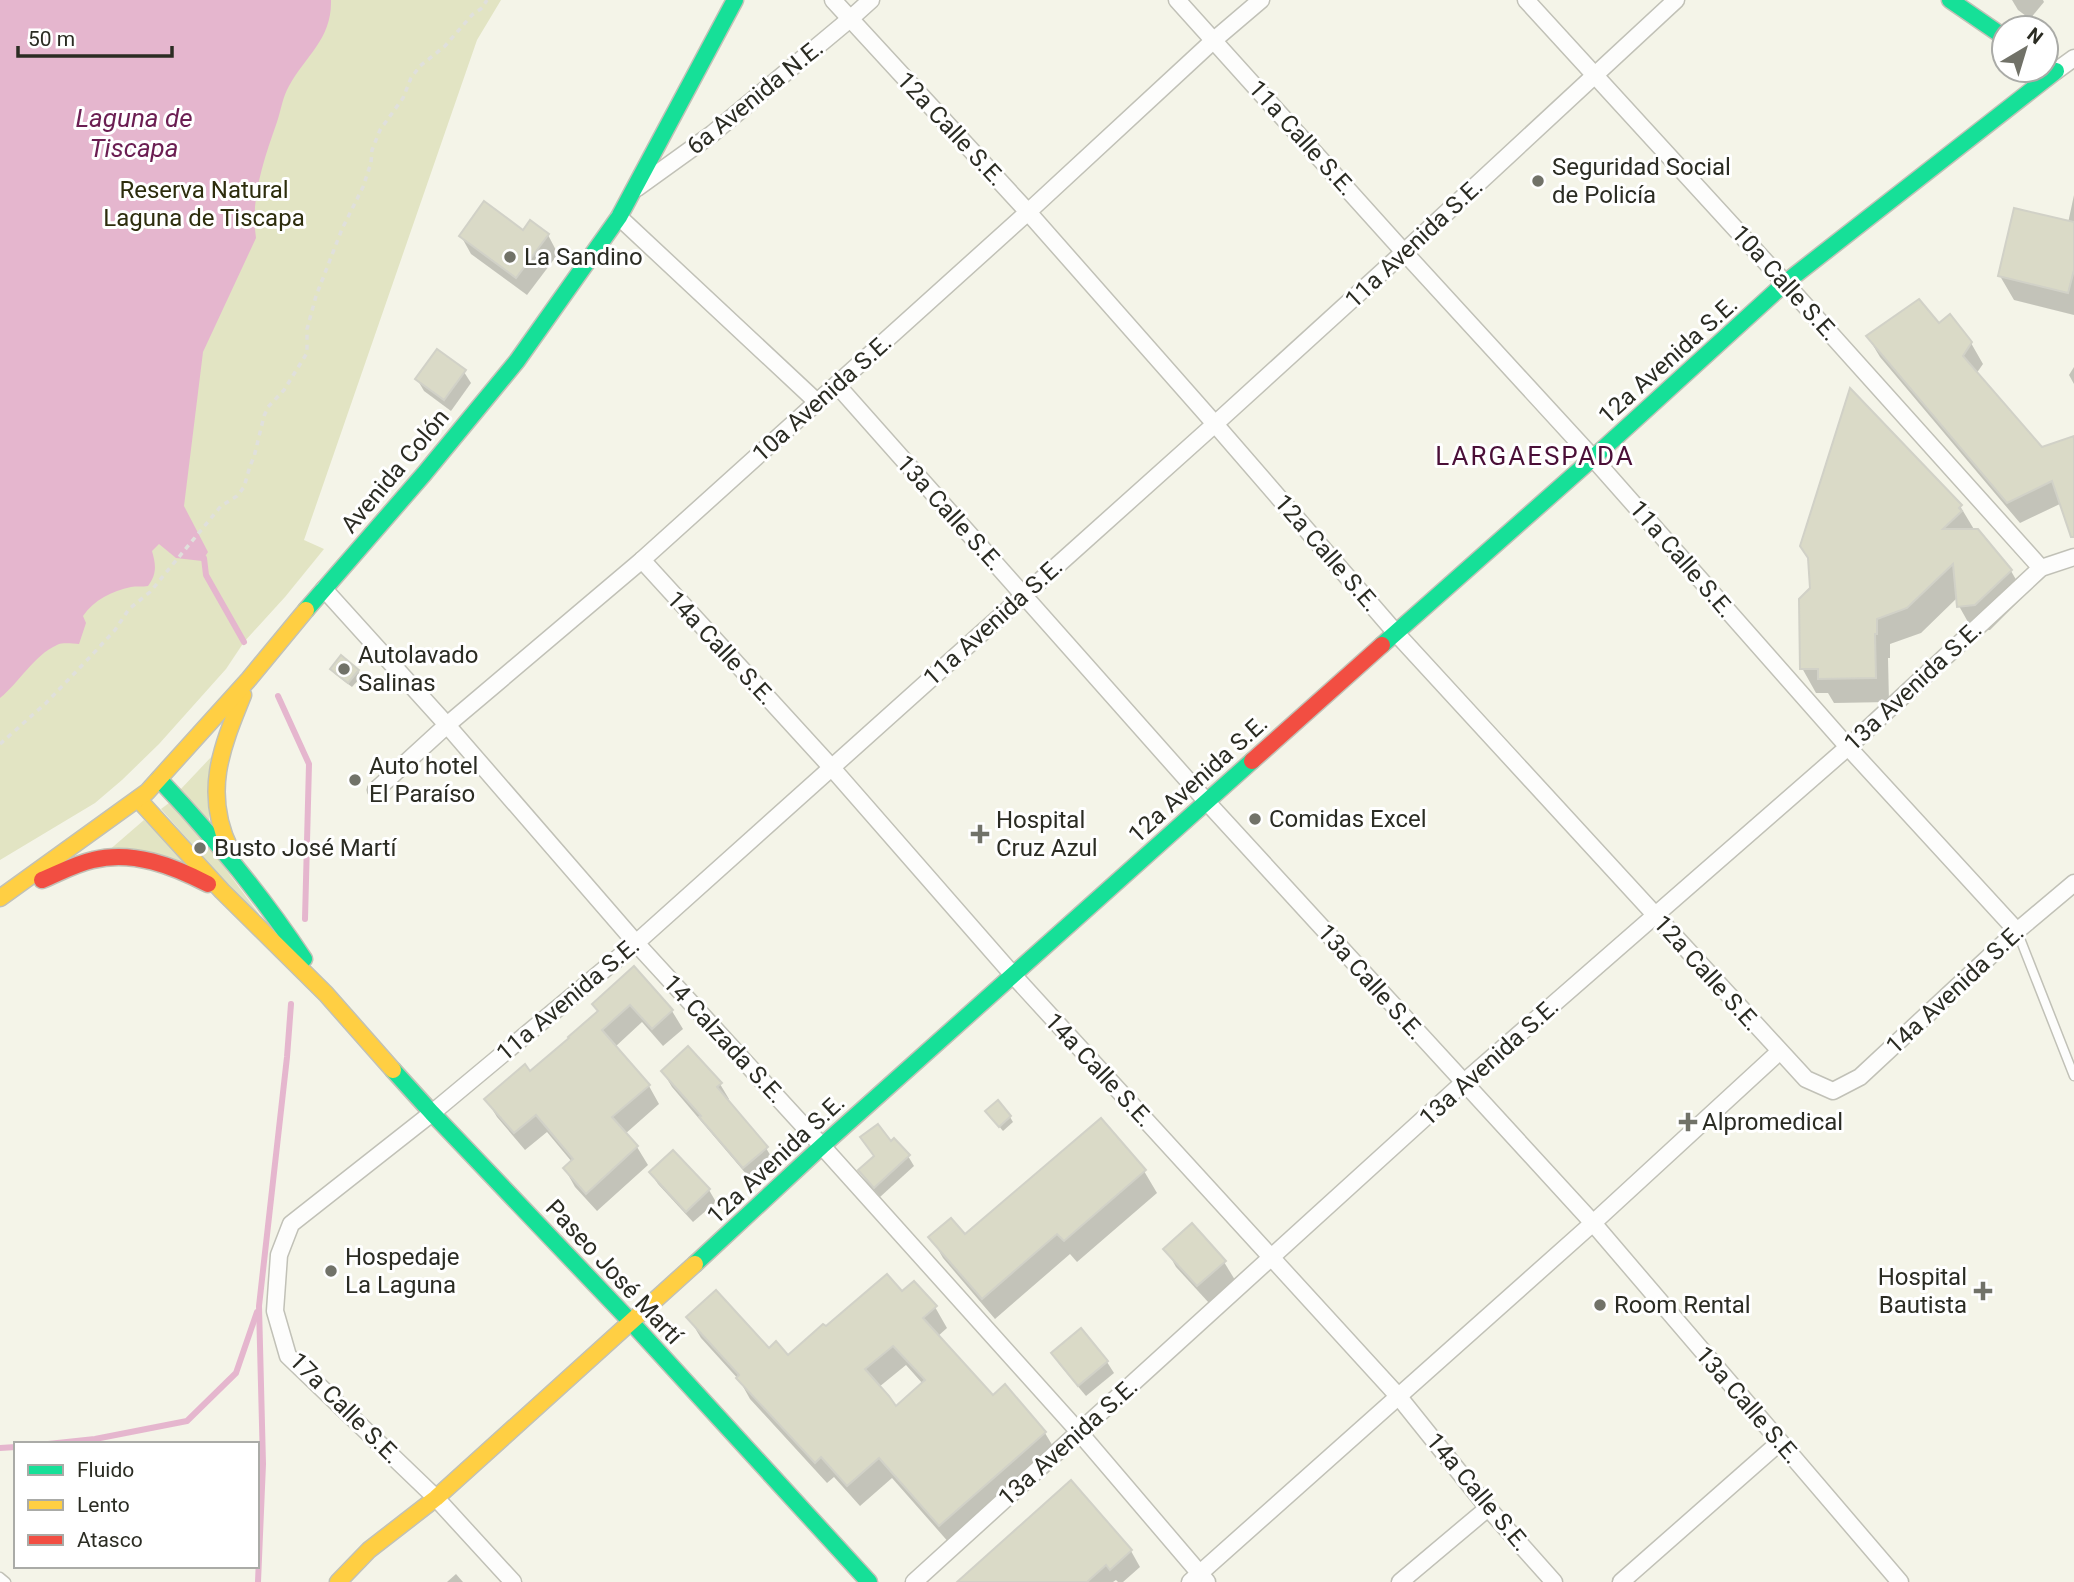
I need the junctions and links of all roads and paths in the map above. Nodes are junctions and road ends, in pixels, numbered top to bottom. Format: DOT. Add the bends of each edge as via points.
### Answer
graph roads {
  1 [pos="487,0"];
  2 [pos="735,0"];
  3 [pos="833,0"];
  4 [pos="871,0"];
  5 [pos="1177,0"];
  6 [pos="1261,0"];
  7 [pos="1526,0"];
  8 [pos="1676,0"];
  9 [pos="1951,0"];
  10 [pos="850,19"];
  11 [pos="1990,27"];
  12 [pos="1214,40"];
  13 [pos="1595,74"];
  14 [pos="2031,84"];
  15 [pos="635,190"];
  16 [pos="1028,212"];
  17 [pos="619,217"];
  18 [pos="1404,253"];
  19 [pos="1785,283"];
  20 [pos="837,385"];
  21 [pos="817,402"];
  22 [pos="1215,424"];
  23 [pos="1593,458"];
  24 [pos="2074,557"];
  25 [pos="642,560"];
  26 [pos="2041,568"];
  27 [pos="324,589"];
  28 [pos="1023,595"];
  29 [pos="1395,633"];
  30 [pos="249,679"];
  31 [pos="447,724"];
  32 [pos="0,744"];
  33 [pos="1847,747"];
  34 [pos="832,768"];
  35 [pos="159,779"];
  36 [pos="376,790"];
  37 [pos="138,799"];
  38 [pos="1207,802"];
  39 [pos="2074,883"];
  40 [pos="254,887"];
  41 [pos="222,891"];
  42 [pos="3,896"];
  43 [pos="1655,916"];
  44 [pos="2018,931"];
  45 [pos="636,943"];
  46 [pos="1013,975"];
  47 [pos="326,994"];
  48 [pos="1779,1052"];
  49 [pos="2074,1076"];
  50 [pos="1463,1083"];
  51 [pos="1833,1091"];
  52 [pos="432,1113"];
  53 [pos="822,1146"];
  54 [pos="1593,1223"];
  55 [pos="291,1224"];
  56 [pos="1272,1258"];
  57 [pos="632,1323"];
  58 [pos="1399,1397"];
  59 [pos="1079,1432"];
  60 [pos="1780,1443"];
  61 [pos="436,1498"];
  62 [pos="1488,1508"];
  63 [pos="0,1577"];
  64 [pos="1199,1579"];
  65 [pos="6,1582"];
  66 [pos="338,1582"];
  67 [pos="513,1582"];
  68 [pos="869,1582"];
  69 [pos="914,1582"];
  70 [pos="1400,1582"];
  71 [pos="1554,1582"];
  72 [pos="1621,1582"];
  73 [pos="1900,1582"];
  1 -- 32 [label="path" via="420,66 380,130 363,187 316,296 307,329 307,353 268,407 244,487 220,506 47,703"];
  2 -- 15 [label="main road, Avenida Colón"];
  3 -- 10 [label="street, 12a Calle S.E."];
  4 -- 10 [label="street, 6a Avenida N.E."];
  5 -- 12 [label="street, 11a Calle S.E."];
  6 -- 12 [label="street, 10a Avenida S.E."];
  7 -- 13 [label="street, 10a Calle S.E."];
  8 -- 13 [label="street, 11a Avenida S.E."];
  9 -- 11 [label="main road"];
  10 -- 15 [label="street, 6a Avenida N.E." via="712,134"];
  10 -- 16 [label="street, 12a Calle S.E."];
  12 -- 16 [label="street, 10a Avenida S.E."];
  12 -- 18 [label="street, 11a Calle S.E."];
  13 -- 18 [label="street, 11a Avenida S.E."];
  13 -- 19 [label="street, 10a Calle S.E."];
  14 -- 19 [label="main road, 12a Avenida S.E."];
  15 -- 17 [label="main road, Avenida Colón"];
  16 -- 20 [label="street, 10a Avenida S.E."];
  16 -- 22 [label="street, 12a Calle S.E."];
  17 -- 21 [label="street"];
  17 -- 27 [label="main road, Avenida Colón" via="517,361"];
  18 -- 22 [label="street, 11a Avenida S.E."];
  18 -- 23 [label="street, 11a Calle S.E."];
  19 -- 23 [label="main road, 12a Avenida S.E."];
  19 -- 26 [label="street, 10a Calle S.E."];
  20 -- 21 [label="street, 10a Avenida S.E."];
  20 -- 28 [label="street, 13a Calle S.E."];
  21 -- 25 [label="street, 10a Avenida S.E."];
  22 -- 28 [label="street, 11a Avenida S.E."];
  22 -- 29 [label="street, 12a Calle S.E."];
  23 -- 29 [label="main road, 12a Avenida S.E."];
  23 -- 33 [label="street, 11a Calle S.E."];
  24 -- 26 [label="street, 13a Avenida S.E."];
  25 -- 31 [label="street, 10a Avenida S.E."];
  25 -- 34 [label="street, 14a Calle S.E."];
  26 -- 33 [label="street, 13a Avenida S.E."];
  27 -- 30 [label="main road, Avenida Colón"];
  27 -- 31 [label="street, 14 Calzada S.E."];
  28 -- 34 [label="street, 11a Avenida S.E."];
  28 -- 38 [label="street, 13a Calle S.E."];
  29 -- 38 [label="main road, 12a Avenida S.E."];
  29 -- 43 [label="street, 12a Calle S.E."];
  30 -- 35 [label="main road, Avenida Colón"];
  30 -- 40 [label="main road" via="227,733 215,802 221,834"];
  31 -- 36 [label="street, 10a Avenida S.E."];
  31 -- 45 [label="street, 14 Calzada S.E."];
  33 -- 43 [label="street, 13a Avenida S.E."];
  33 -- 44 [label="street, 11a Calle S.E."];
  34 -- 45 [label="street, 11a Avenida S.E."];
  34 -- 46 [label="street, 14a Calle S.E."];
  35 -- 37 [label="main road, Avenida Colón"];
  35 -- 40 [label="main road, Paseo José Martí"];
  37 -- 41 [label="main road, Paseo José Martí"];
  37 -- 42 [label="main road, Avenida Colón"];
  38 -- 46 [label="main road, 12a Avenida S.E."];
  38 -- 50 [label="street, 13a Calle S.E."];
  39 -- 44 [label="street, 14a Avenida S.E."];
  40 -- 47 [label="main road, Paseo José Martí"];
  41 -- 42 [label="main road" via="184,871 156,863 103,858"];
  41 -- 47 [label="main road, Paseo José Martí"];
  43 -- 48 [label="street, 12a Calle S.E."];
  43 -- 50 [label="street, 13a Avenida S.E."];
  44 -- 49 [label="lane"];
  44 -- 51 [label="street, 14a Avenida S.E." via="1860,1077"];
  45 -- 52 [label="street, 11a Avenida S.E."];
  45 -- 53 [label="street, 14 Calzada S.E."];
  46 -- 53 [label="main road, 12a Avenida S.E."];
  46 -- 56 [label="street, 14a Calle S.E."];
  47 -- 52 [label="main road, Paseo José Martí"];
  48 -- 51 [label="street, 12a Calle S.E." via="1806,1079"];
  48 -- 54 [label="street"];
  50 -- 54 [label="street, 13a Calle S.E."];
  50 -- 56 [label="street, 13a Avenida S.E."];
  52 -- 55 [label="street, 11a Avenida S.E."];
  52 -- 57 [label="main road, Paseo José Martí"];
  53 -- 57 [label="main road, 12a Avenida S.E."];
  53 -- 59 [label="street, 14 Calzada S.E."];
  54 -- 58 [label="street"];
  54 -- 60 [label="street, 13a Calle S.E."];
  55 -- 61 [label="street, 17a Calle S.E." via="279,1255 275,1311 288,1356"];
  56 -- 58 [label="street, 14a Calle S.E."];
  56 -- 59 [label="street, 13a Avenida S.E."];
  57 -- 61 [label="main road, 12a Avenida S.E."];
  57 -- 68 [label="main road, Paseo José Martí"];
  58 -- 62 [label="street, 14a Calle S.E."];
  58 -- 64 [label="street"];
  59 -- 64 [label="street, 14 Calzada S.E."];
  59 -- 69 [label="street, 13a Avenida S.E."];
  60 -- 72 [label="street"];
  60 -- 73 [label="street, 13a Calle S.E."];
  61 -- 66 [label="main road, 12a Avenida S.E." via="369,1550"];
  61 -- 67 [label="street, 17a Calle S.E."];
  62 -- 70 [label="street"];
  62 -- 71 [label="street, 14a Calle S.E."];
  63 -- 65 [label="lane"];
}
